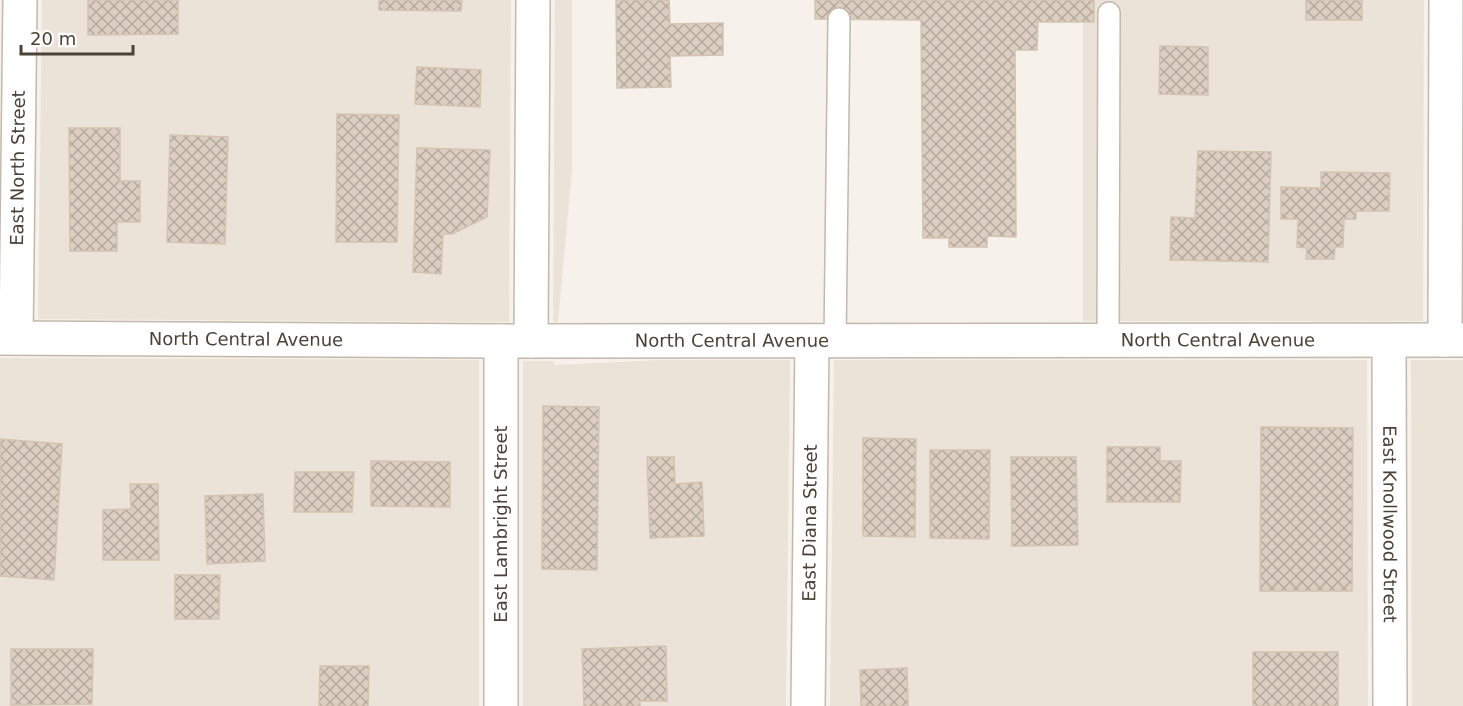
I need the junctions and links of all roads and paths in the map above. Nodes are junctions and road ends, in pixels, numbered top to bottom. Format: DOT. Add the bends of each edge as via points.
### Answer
graph roads {
  1 [pos="20,0"];
  2 [pos="533,0"];
  3 [pos="1446,0"];
  4 [pos="1109,14"];
  5 [pos="839,19"];
  6 [pos="10,59"];
  7 [pos="8,338"];
  8 [pos="1454,340"];
  9 [pos="516,341"];
  10 [pos="824,341"];
  11 [pos="1108,341"];
  12 [pos="1389,341"];
  13 [pos="501,706"];
  14 [pos="808,706"];
  15 [pos="1390,706"];
  1 -- 6 [label="street, East North Street"];
  2 -- 9 [label="street, East Lambright Street"];
  3 -- 8 [label="street"];
  4 -- 11 [label="lane"];
  5 -- 10 [label="lane"];
  6 -- 7 [label="street, East North Street"];
  7 -- 9 [label="street, North Central Avenue"];
  8 -- 12 [label="street, North Central Avenue"];
  9 -- 10 [label="street, North Central Avenue"];
  9 -- 13 [label="street, East Lambright Street"];
  10 -- 11 [label="street, North Central Avenue"];
  10 -- 14 [label="street, East Diana Street"];
  11 -- 12 [label="street, North Central Avenue"];
  12 -- 15 [label="street, East Knollwood Street"];
}
